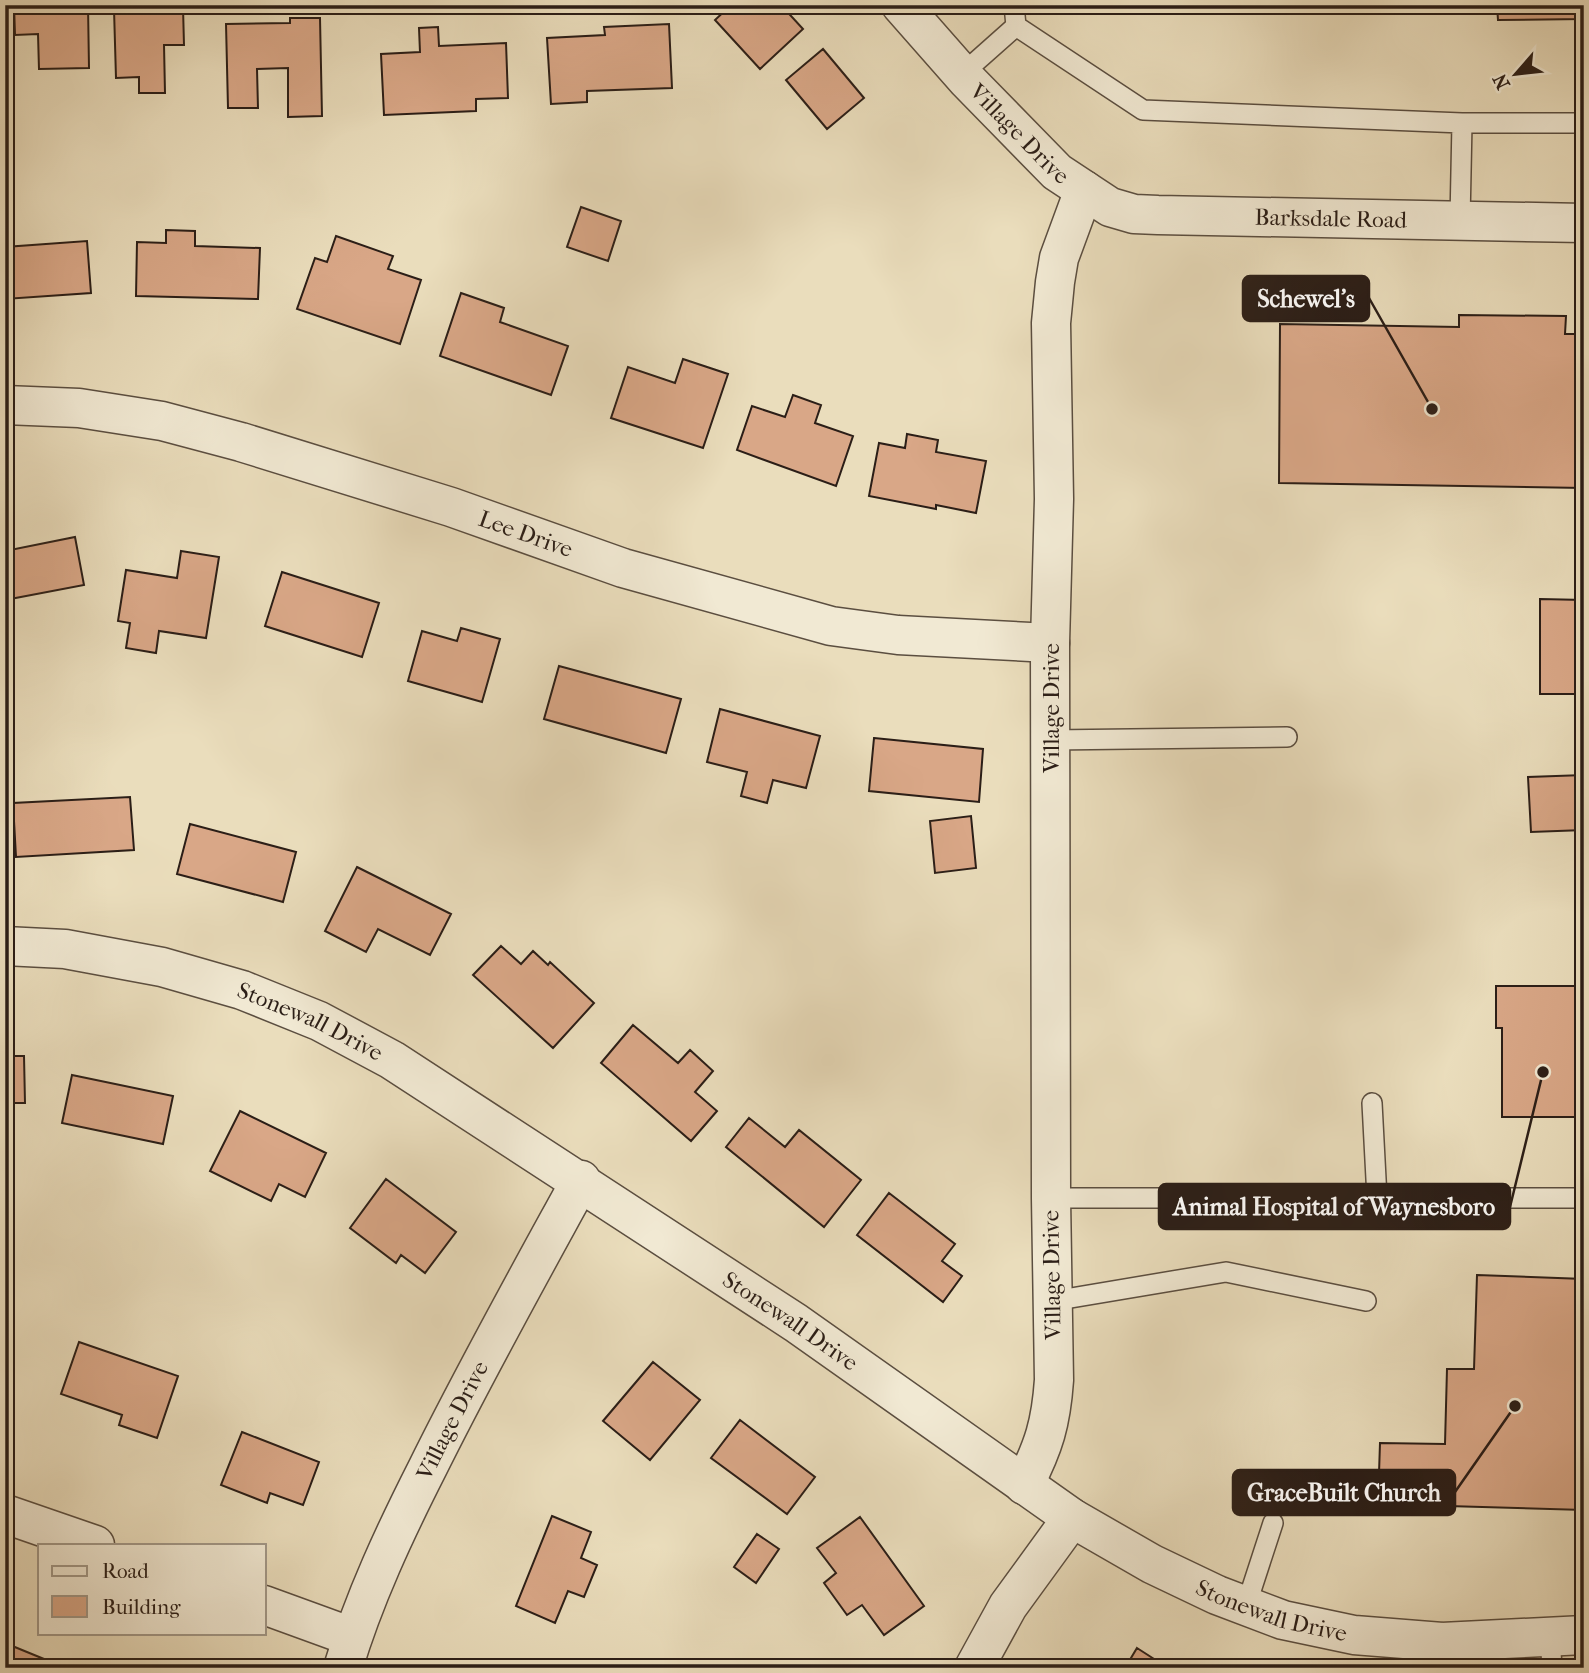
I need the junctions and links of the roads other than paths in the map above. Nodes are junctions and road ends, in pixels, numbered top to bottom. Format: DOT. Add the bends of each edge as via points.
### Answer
graph roads {
  1 [pos="901,5"];
  2 [pos="1014,5"];
  3 [pos="1016,26"];
  4 [pos="962,74"];
  5 [pos="1462,123"];
  6 [pos="1584,123"];
  7 [pos="1084,190"];
  8 [pos="1460,220"];
  9 [pos="1584,223"];
  10 [pos="5,405"];
  11 [pos="1050,643"];
  12 [pos="1287,737"];
  13 [pos="1051,740"];
  14 [pos="5,946"];
  15 [pos="1372,1103"];
  16 [pos="581,1180"];
  17 [pos="1051,1198"];
  18 [pos="1377,1198"];
  19 [pos="1584,1198"];
  20 [pos="1053,1301"];
  21 [pos="1366,1301"];
  22 [pos="1024,1485"];
  23 [pos="5,1514"];
  24 [pos="1072,1518"];
  25 [pos="1273,1523"];
  26 [pos="92,1544"];
  27 [pos="266,1606"];
  28 [pos="1246,1606"];
  29 [pos="1562,1646"];
  30 [pos="348,1653"];
  31 [pos="974,1668"];
  1 -- 4 [label="street, Village Drive"];
  2 -- 3 [label="lane"];
  3 -- 4 [label="lane"];
  3 -- 5 [label="lane" via="1143,110"];
  4 -- 7 [label="street, Village Drive" via="1057,172"];
  5 -- 6 [label="lane"];
  5 -- 8 [label="lane"];
  7 -- 8 [label="street, Barksdale Road" via="1110,207 1134,214"];
  7 -- 11 [label="street, Village Drive" via="1059,258 1051,323 1054,499"];
  8 -- 9 [label="street, Barksdale Road"];
  10 -- 11 [label="street, Lee Drive" via="79,408 242,442 451,507 622,568 831,626 898,635"];
  11 -- 13 [label="street, Village Drive"];
  12 -- 13 [label="lane"];
  13 -- 17 [label="street, Village Drive"];
  14 -- 16 [label="street, Stonewall Drive" via="65,949 162,967 242,990 318,1021 392,1060"];
  15 -- 18 [label="lane"];
  16 -- 22 [label="street, Stonewall Drive" via="796,1323"];
  16 -- 30 [label="street, Village Drive" via="461,1399 386,1551"];
  17 -- 18 [label="lane"];
  17 -- 20 [label="street, Village Drive"];
  18 -- 19 [label="lane"];
  20 -- 21 [label="lane" via="1226,1272"];
  20 -- 22 [label="street, Village Drive" via="1052,1409 1047,1437"];
  22 -- 24 [label="street, Stonewall Drive"];
  23 -- 26 [label="street"];
  24 -- 28 [label="street, Stonewall Drive" via="1152,1564"];
  24 -- 31 [label="street" via="1008,1606"];
  25 -- 28 [label="lane"];
  27 -- 30 [label="street"];
  28 -- 29 [label="street, Stonewall Drive" via="1283,1620 1354,1635"];
}
